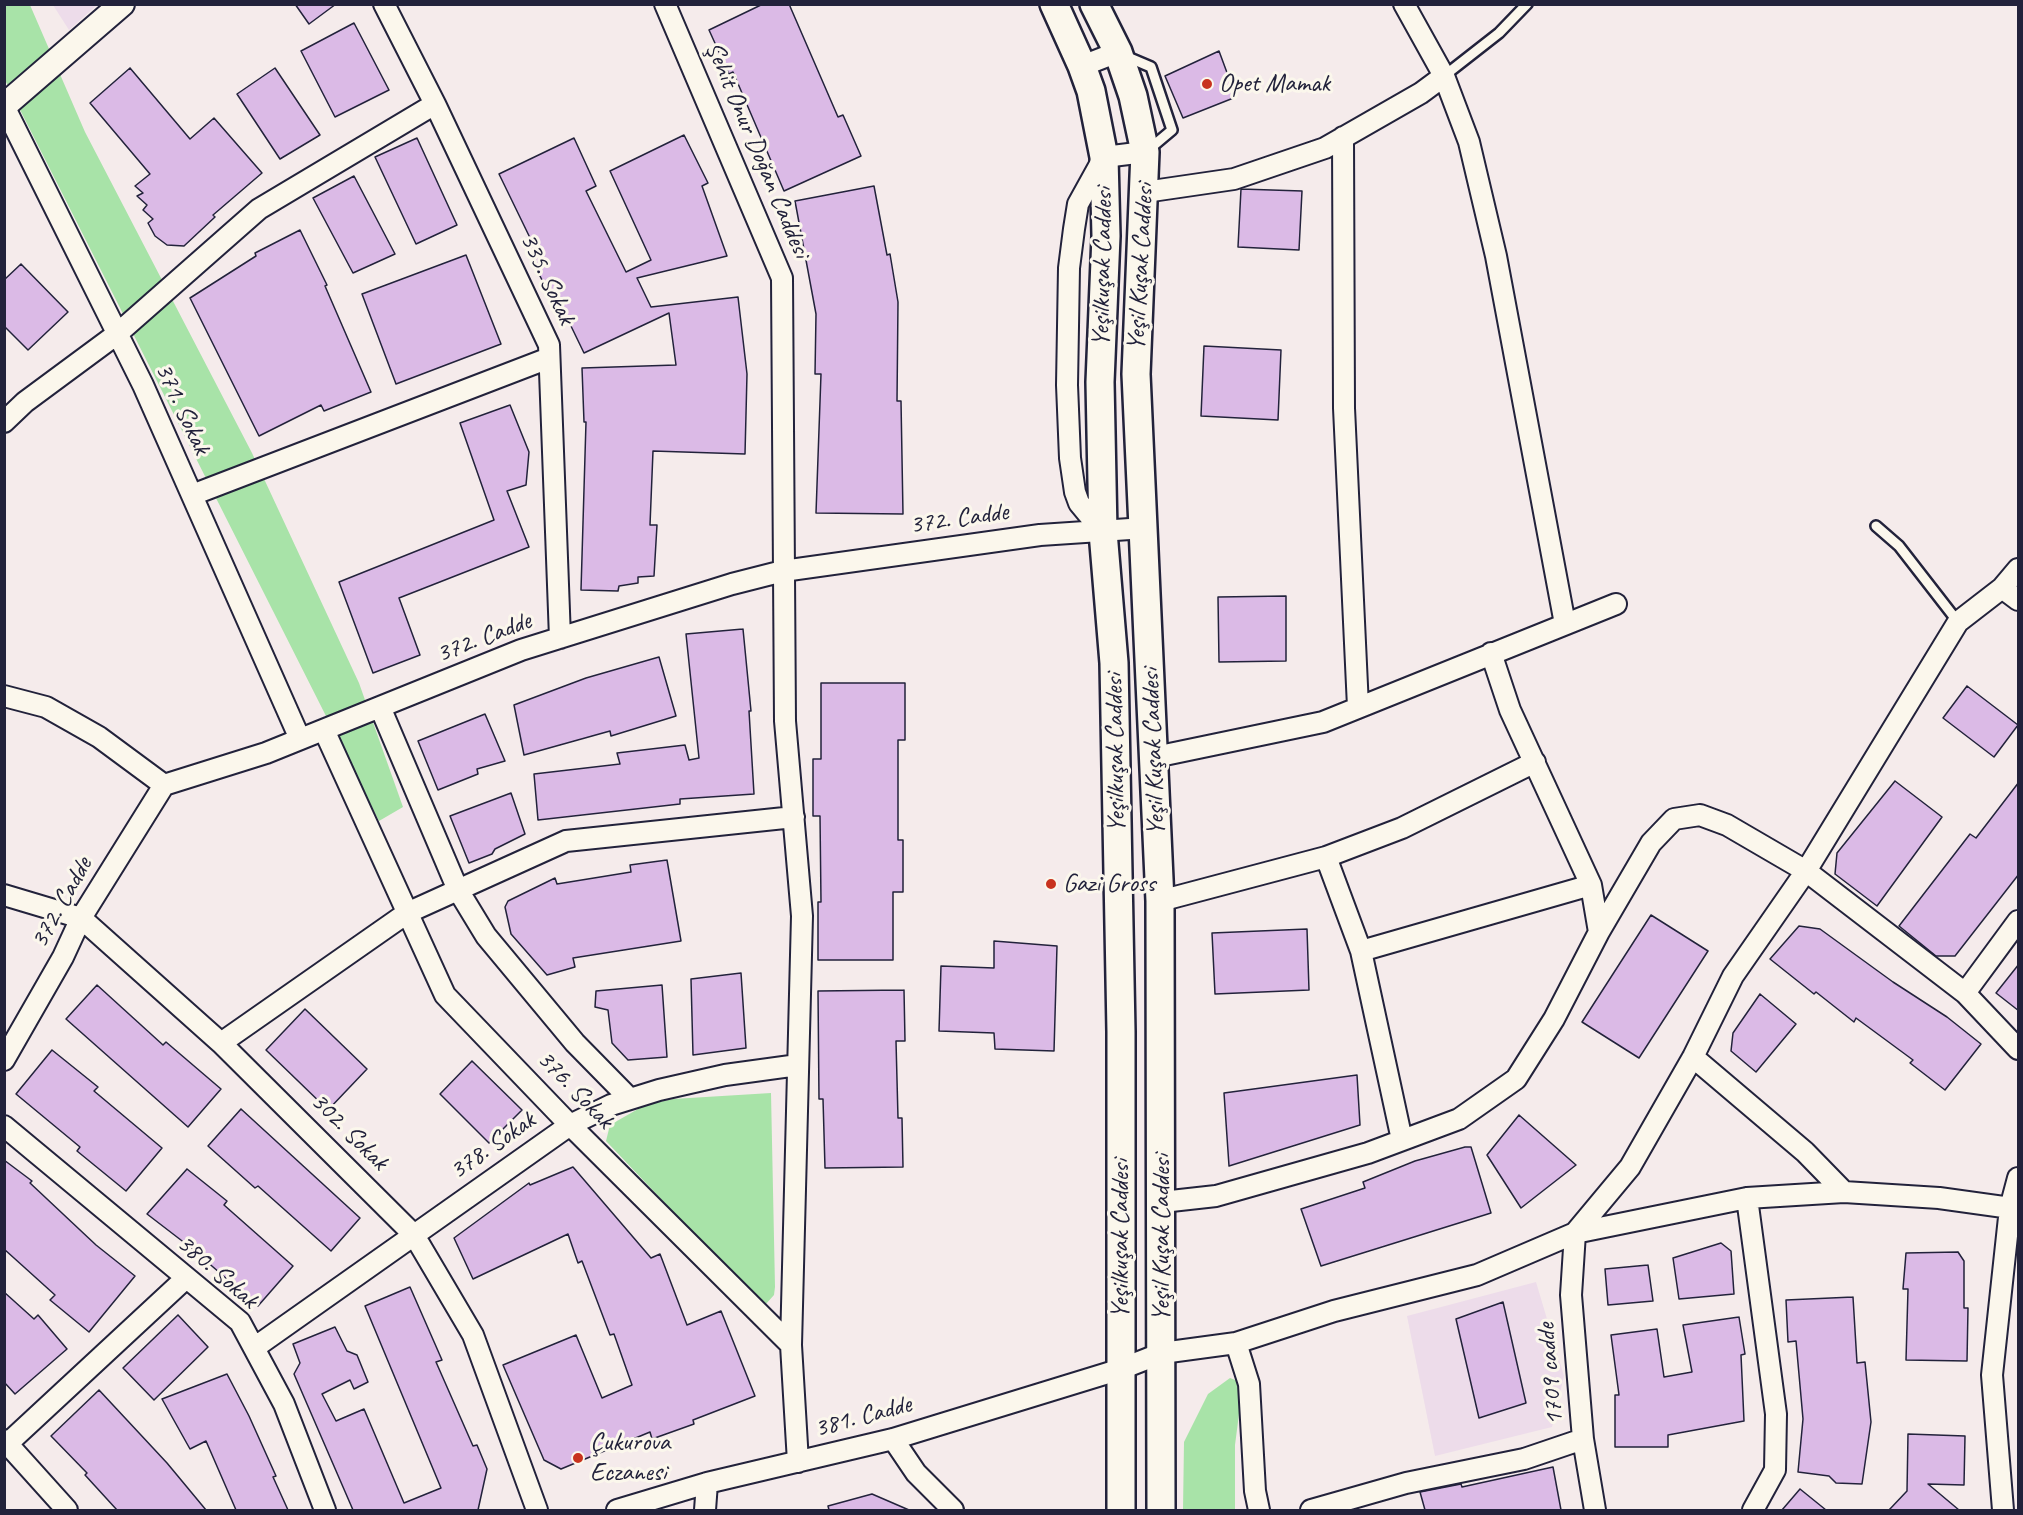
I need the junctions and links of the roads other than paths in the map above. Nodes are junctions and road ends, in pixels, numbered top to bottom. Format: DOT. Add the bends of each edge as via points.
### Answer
graph roads {
  1 [pos="122,4"];
  2 [pos="384,4"];
  3 [pos="665,4"];
  4 [pos="1054,4"];
  5 [pos="1094,4"];
  6 [pos="1404,4"];
  7 [pos="1527,4"];
  8 [pos="1118,52"];
  9 [pos="1082,66"];
  10 [pos="1444,76"];
  11 [pos="435,104"];
  12 [pos="4,106"];
  13 [pos="1343,137"];
  14 [pos="1145,152"];
  15 [pos="1104,158"];
  16 [pos="1145,192"];
  17 [pos="117,334"];
  18 [pos="549,358"];
  19 [pos="4,422"];
  20 [pos="192,495"];
  21 [pos="1876,526"];
  22 [pos="1145,528"];
  23 [pos="1104,532"];
  24 [pos="2019,568"];
  25 [pos="783,571"];
  26 [pos="2002,588"];
  27 [pos="2019,600"];
  28 [pos="1616,604"];
  29 [pos="1958,622"];
  30 [pos="1565,624"];
  31 [pos="560,638"];
  32 [pos="1491,653"];
  33 [pos="4,696"];
  34 [pos="380,707"];
  35 [pos="1358,707"];
  36 [pos="324,730"];
  37 [pos="300,739"];
  38 [pos="1155,757"];
  39 [pos="1535,762"];
  40 [pos="164,785"];
  41 [pos="794,817"];
  42 [pos="1326,857"];
  43 [pos="1806,871"];
  44 [pos="1591,885"];
  45 [pos="458,890"];
  46 [pos="4,895"];
  47 [pos="1160,901"];
  48 [pos="407,913"];
  49 [pos="81,918"];
  50 [pos="2019,921"];
  51 [pos="1599,932"];
  52 [pos="1361,951"];
  53 [pos="1965,993"];
  54 [pos="221,1043"];
  55 [pos="2019,1049"];
  56 [pos="1693,1057"];
  57 [pos="4,1060"];
  58 [pos="798,1065"];
  59 [pos="630,1099"];
  60 [pos="570,1125"];
  61 [pos="4,1126"];
  62 [pos="1402,1140"];
  63 [pos="2019,1178"];
  64 [pos="1844,1192"];
  65 [pos="1747,1198"];
  66 [pos="1161,1202"];
  67 [pos="2014,1209"];
  68 [pos="1575,1233"];
  69 [pos="414,1235"];
  70 [pos="185,1278"];
  71 [pos="1236,1343"];
  72 [pos="790,1345"];
  73 [pos="254,1348"];
  74 [pos="1162,1353"];
  75 [pos="1121,1369"];
  76 [pos="893,1439"];
  77 [pos="1583,1439"];
  78 [pos="6,1444"];
  79 [pos="798,1462"];
  80 [pos="707,1483"];
  81 [pos="67,1510"];
  82 [pos="325,1510"];
  83 [pos="537,1510"];
  84 [pos="617,1510"];
  85 [pos="705,1510"];
  86 [pos="953,1510"];
  87 [pos="1121,1510"];
  88 [pos="1161,1510"];
  89 [pos="1259,1510"];
  90 [pos="1311,1510"];
  91 [pos="1595,1510"];
  92 [pos="1753,1510"];
  93 [pos="2003,1510"];
  1 -- 12 [label="street"];
  2 -- 11 [label="street, 335. Sokak"];
  3 -- 25 [label="street, Şehit Onur Doğan Caddesi" via="782,278"];
  4 -- 9 [label="main road, Yeşilkuşak Caddesi"];
  5 -- 8 [label="main road, Yeşil Kuşak Caddesi"];
  6 -- 10 [label="street"];
  7 -- 10 [label="lane" via="1500,33"];
  8 -- 9 [label="street"];
  8 -- 14 [label="main road, Yeşil Kuşak Caddesi" via="1139,116"];
  9 -- 15 [label="main road, Yeşilkuşak Caddesi"];
  10 -- 13 [label="street"];
  10 -- 30 [label="street" via="1469,142 1496,256"];
  11 -- 17 [label="street" via="259,208"];
  11 -- 18 [label="street, 335. Sokak" via="549,345"];
  12 -- 17 [label="street, 371. Sokak"];
  13 -- 16 [label="street" via="1325,148 1234,179"];
  13 -- 35 [label="street" via="1344,408"];
  14 -- 15 [label="street"];
  14 -- 16 [label="main road, Yeşil Kuşak Caddesi"];
  15 -- 23 [label="main road, Yeşilkuşak Caddesi" via="1106,236 1100,382"];
  16 -- 22 [label="main road, Yeşil Kuşak Caddesi" via="1136,374"];
  17 -- 19 [label="street"];
  17 -- 20 [label="street, 371. Sokak"];
  18 -- 20 [label="street"];
  18 -- 31 [label="street, 335. Sokak"];
  20 -- 37 [label="street, 371. Sokak"];
  21 -- 29 [label="lane" via="1922,571 1935,596"];
  22 -- 23 [label="street, 372. Cadde"];
  22 -- 38 [label="main road, Yeşil Kuşak Caddesi"];
  23 -- 25 [label="street, 372. Cadde" via="1040,535"];
  23 -- 75 [label="main road, Yeşilkuşak Caddesi" via="1116,729"];
  24 -- 26 [label="street"];
  25 -- 31 [label="street, 372. Cadde"];
  25 -- 41 [label="street, Şehit Onur Doğan Caddesi" via="785,721"];
  26 -- 27 [label="street"];
  26 -- 29 [label="street"];
  28 -- 30 [label="street"];
  29 -- 43 [label="street"];
  30 -- 32 [label="street"];
  31 -- 34 [label="street, 372. Cadde"];
  32 -- 35 [label="street"];
  32 -- 39 [label="street" via="1510,710"];
  33 -- 40 [label="street" via="46,707 99,737"];
  34 -- 36 [label="street, 372. Cadde"];
  34 -- 45 [label="street"];
  35 -- 38 [label="street" via="1323,722"];
  36 -- 37 [label="street, 372. Cadde"];
  36 -- 48 [label="street, 376. Sokak"];
  37 -- 40 [label="street, 372. Cadde"];
  38 -- 47 [label="main road, Yeşil Kuşak Caddesi"];
  39 -- 42 [label="street" via="1402,828"];
  39 -- 44 [label="street"];
  40 -- 49 [label="street, 372. Cadde"];
  41 -- 45 [label="street" via="566,841"];
  41 -- 58 [label="street, Şehit Onur Doğan Caddesi" via="802,916"];
  42 -- 47 [label="street"];
  42 -- 52 [label="street"];
  43 -- 51 [label="street" via="1727,825 1700,815 1674,819 1651,843"];
  43 -- 53 [label="street"];
  43 -- 56 [label="street" via="1733,976"];
  44 -- 51 [label="street"];
  44 -- 52 [label="street"];
  45 -- 48 [label="street"];
  45 -- 59 [label="street" via="494,945 575,1043"];
  46 -- 49 [label="street, 302. Sokak"];
  47 -- 66 [label="main road, Yeşil Kuşak Caddesi"];
  48 -- 54 [label="street"];
  48 -- 60 [label="street, 376. Sokak" via="445,995"];
  49 -- 54 [label="street, 302. Sokak"];
  49 -- 57 [label="street, 372. Cadde"];
  50 -- 53 [label="street"];
  51 -- 62 [label="street" via="1554,1019 1516,1079 1459,1119"];
  52 -- 62 [label="street"];
  53 -- 55 [label="street"];
  54 -- 69 [label="street, 302. Sokak"];
  56 -- 64 [label="street" via="1806,1152"];
  56 -- 68 [label="street" via="1630,1167"];
  58 -- 59 [label="street, 378. Sokak" via="725,1075"];
  58 -- 72 [label="street, Şehit Onur Doğan Caddesi"];
  59 -- 60 [label="street, 378. Sokak"];
  60 -- 69 [label="street, 378. Sokak"];
  60 -- 72 [label="street, 376. Sokak"];
  61 -- 70 [label="street, 380. Sokak"];
  62 -- 66 [label="street" via="1216,1196"];
  63 -- 67 [label="street"];
  64 -- 65 [label="street, 381. Cadde"];
  64 -- 67 [label="street, 381. Cadde" via="1885,1193"];
  65 -- 68 [label="street, 381. Cadde"];
  65 -- 92 [label="street" via="1776,1414 1775,1470"];
  66 -- 74 [label="main road, Yeşil Kuşak Caddesi"];
  67 -- 93 [label="street" via="1992,1375"];
  68 -- 71 [label="street, 381. Cadde" via="1477,1275 1334,1311"];
  68 -- 77 [label="street, 1709 cadde" via="1571,1295"];
  69 -- 73 [label="street, 378. Sokak"];
  69 -- 83 [label="street, 302. Sokak" via="472,1335"];
  70 -- 73 [label="street, 380. Sokak" via="240,1322"];
  70 -- 78 [label="street"];
  71 -- 74 [label="street, 381. Cadde"];
  71 -- 89 [label="street" via="1249,1384"];
  72 -- 79 [label="street"];
  73 -- 82 [label="street, 380. Sokak" via="284,1404"];
  74 -- 75 [label="street, 381. Cadde"];
  74 -- 88 [label="main road, Yeşil Kuşak Caddesi"];
  75 -- 76 [label="street, 381. Cadde"];
  75 -- 87 [label="main road, Yeşilkuşak Caddesi"];
  76 -- 79 [label="street, 381. Cadde"];
  76 -- 86 [label="street" via="916,1473"];
  77 -- 90 [label="street" via="1524,1459 1406,1483"];
  77 -- 91 [label="street, 1709 cadde"];
  78 -- 81 [label="street"];
  79 -- 80 [label="street, 381. Cadde"];
  80 -- 84 [label="street, 381. Cadde"];
  80 -- 85 [label="street"];
}
